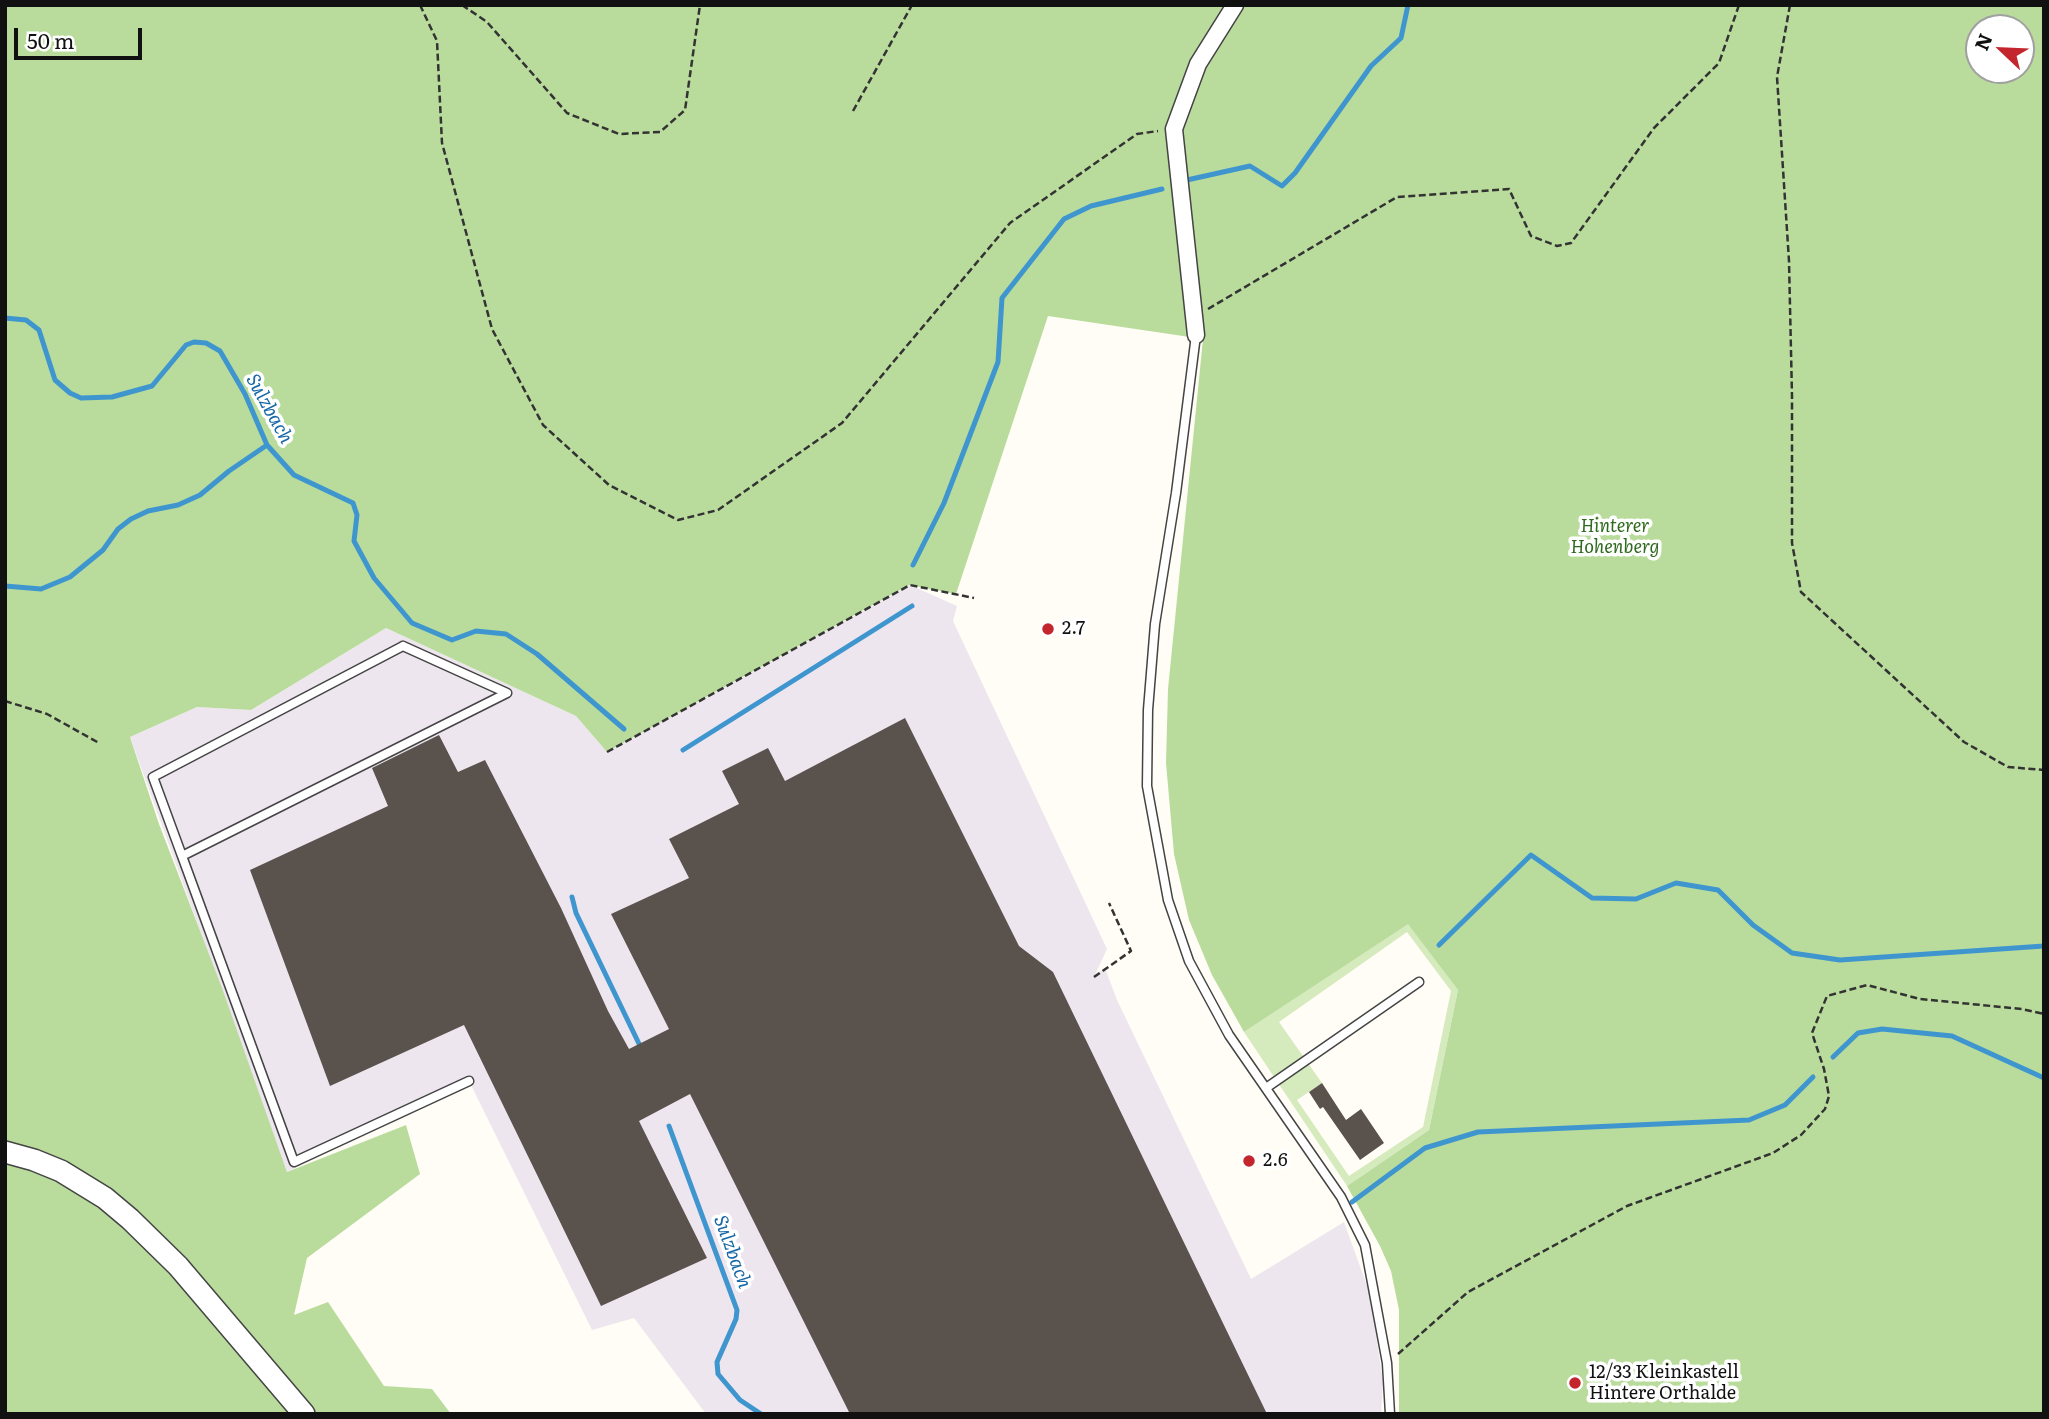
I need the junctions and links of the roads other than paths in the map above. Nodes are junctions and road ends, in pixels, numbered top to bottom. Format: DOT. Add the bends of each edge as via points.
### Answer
graph roads {
  1 [pos="1235,5"];
  2 [pos="1196,335"];
  3 [pos="182,856"];
  4 [pos="1419,982"];
  5 [pos="469,1081"];
  6 [pos="1266,1088"];
  7 [pos="5,1152"];
  8 [pos="304,1414"];
  9 [pos="1390,1414"];
  1 -- 2 [label="street" via="1198,64 1174,129"];
  2 -- 6 [label="lane" via="1155,624 1147,786 1168,900 1189,961 1229,1035"];
  3 -- 3 [label="lane" via="153,777 403,646 507,693"];
  3 -- 5 [label="lane" via="294,1162"];
  4 -- 6 [label="lane"];
  6 -- 9 [label="lane" via="1341,1197 1365,1245 1387,1363"];
  7 -- 8 [label="street" via="61,1171 130,1219 178,1266"];
}
